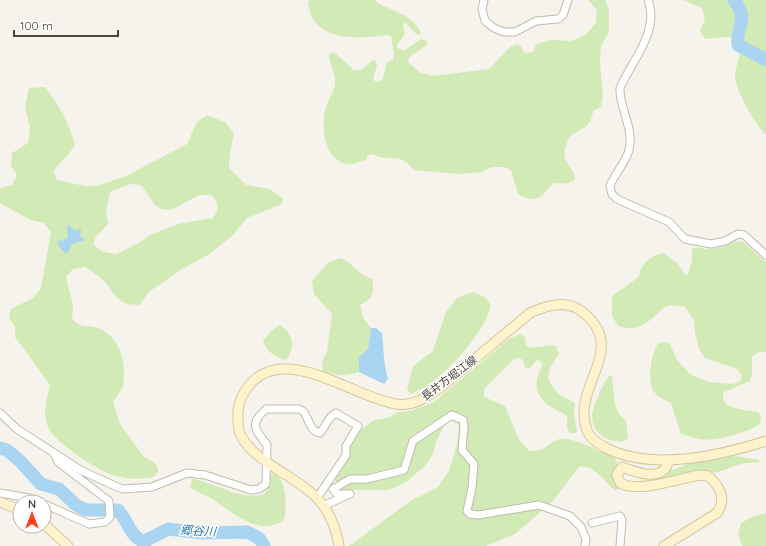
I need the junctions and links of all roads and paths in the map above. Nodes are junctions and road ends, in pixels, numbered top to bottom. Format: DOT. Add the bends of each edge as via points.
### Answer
graph roads {
  1 [pos="484,0"];
  2 [pos="568,0"];
  3 [pos="648,0"];
  4 [pos="766,255"];
  5 [pos="0,413"];
  6 [pos="766,441"];
  7 [pos="53,453"];
  8 [pos="619,454"];
  9 [pos="669,460"];
  10 [pos="266,461"];
  11 [pos="622,467"];
  12 [pos="0,493"];
  13 [pos="12,495"];
  14 [pos="317,498"];
  15 [pos="0,502"];
  16 [pos="323,506"];
  17 [pos="12,507"];
  18 [pos="52,508"];
  19 [pos="592,523"];
  20 [pos="52,531"];
  21 [pos="68,546"];
  22 [pos="339,546"];
  23 [pos="585,546"];
  24 [pos="620,546"];
  25 [pos="664,546"];
  1 -- 2 [label="street" via="482,10 485,21 504,32 515,32 536,21 558,19 563,16"];
  3 -- 4 [label="street" via="652,10 652,23 620,88 619,96 630,132 630,145 628,154 610,186 612,194 617,199 669,222 685,239 711,244 725,241 738,234 744,235"];
  5 -- 7 [label="street" via="16,429"];
  6 -- 9 [label="main road, 長井方堀江線" via="742,449"];
  7 -- 10 [label="street" via="82,471 122,489 152,488 187,474 205,475 251,490 259,489 266,484"];
  7 -- 18 [label="street" via="58,462 109,501 110,517 105,522 89,524"];
  8 -- 9 [label="main road, 長井方堀江線" via="639,459"];
  8 -- 10 [label="main road, 長井方堀江線" via="597,443 586,429 583,413 602,354 601,335 593,320 580,310 564,304 546,305 530,313 440,388 413,403 397,405 381,401 298,370 282,368 256,378 245,390 238,408 237,423 241,436 249,448"];
  8 -- 11 [label="main road"];
  9 -- 11 [label="main road" via="665,469 659,473 648,474"];
  10 -- 14 [label="main road, 長井方堀江線"];
  10 -- 14 [label="street" via="267,445 256,433 255,424 259,415 266,409 299,409 304,412 315,432 320,433 336,413 358,426 346,446 346,455"];
  11 -- 25 [label="main road" via="618,475 620,483 627,487 699,475 708,476 719,487 722,500 717,513"];
  12 -- 13 [label="street"];
  14 -- 16 [label="main road, 長井方堀江線"];
  15 -- 17 [label="main road"];
  16 -- 22 [label="main road, 長井方堀江線" via="335,529"];
  16 -- 23 [label="street" via="350,494 337,494 333,489 350,479 367,479 404,470 413,441 452,415 463,420 462,450 474,464 467,511 470,514 478,515 539,505 570,516 581,527 586,539"];
  19 -- 24 [label="street" via="620,516"];
  20 -- 21 [label="main road"];
}
